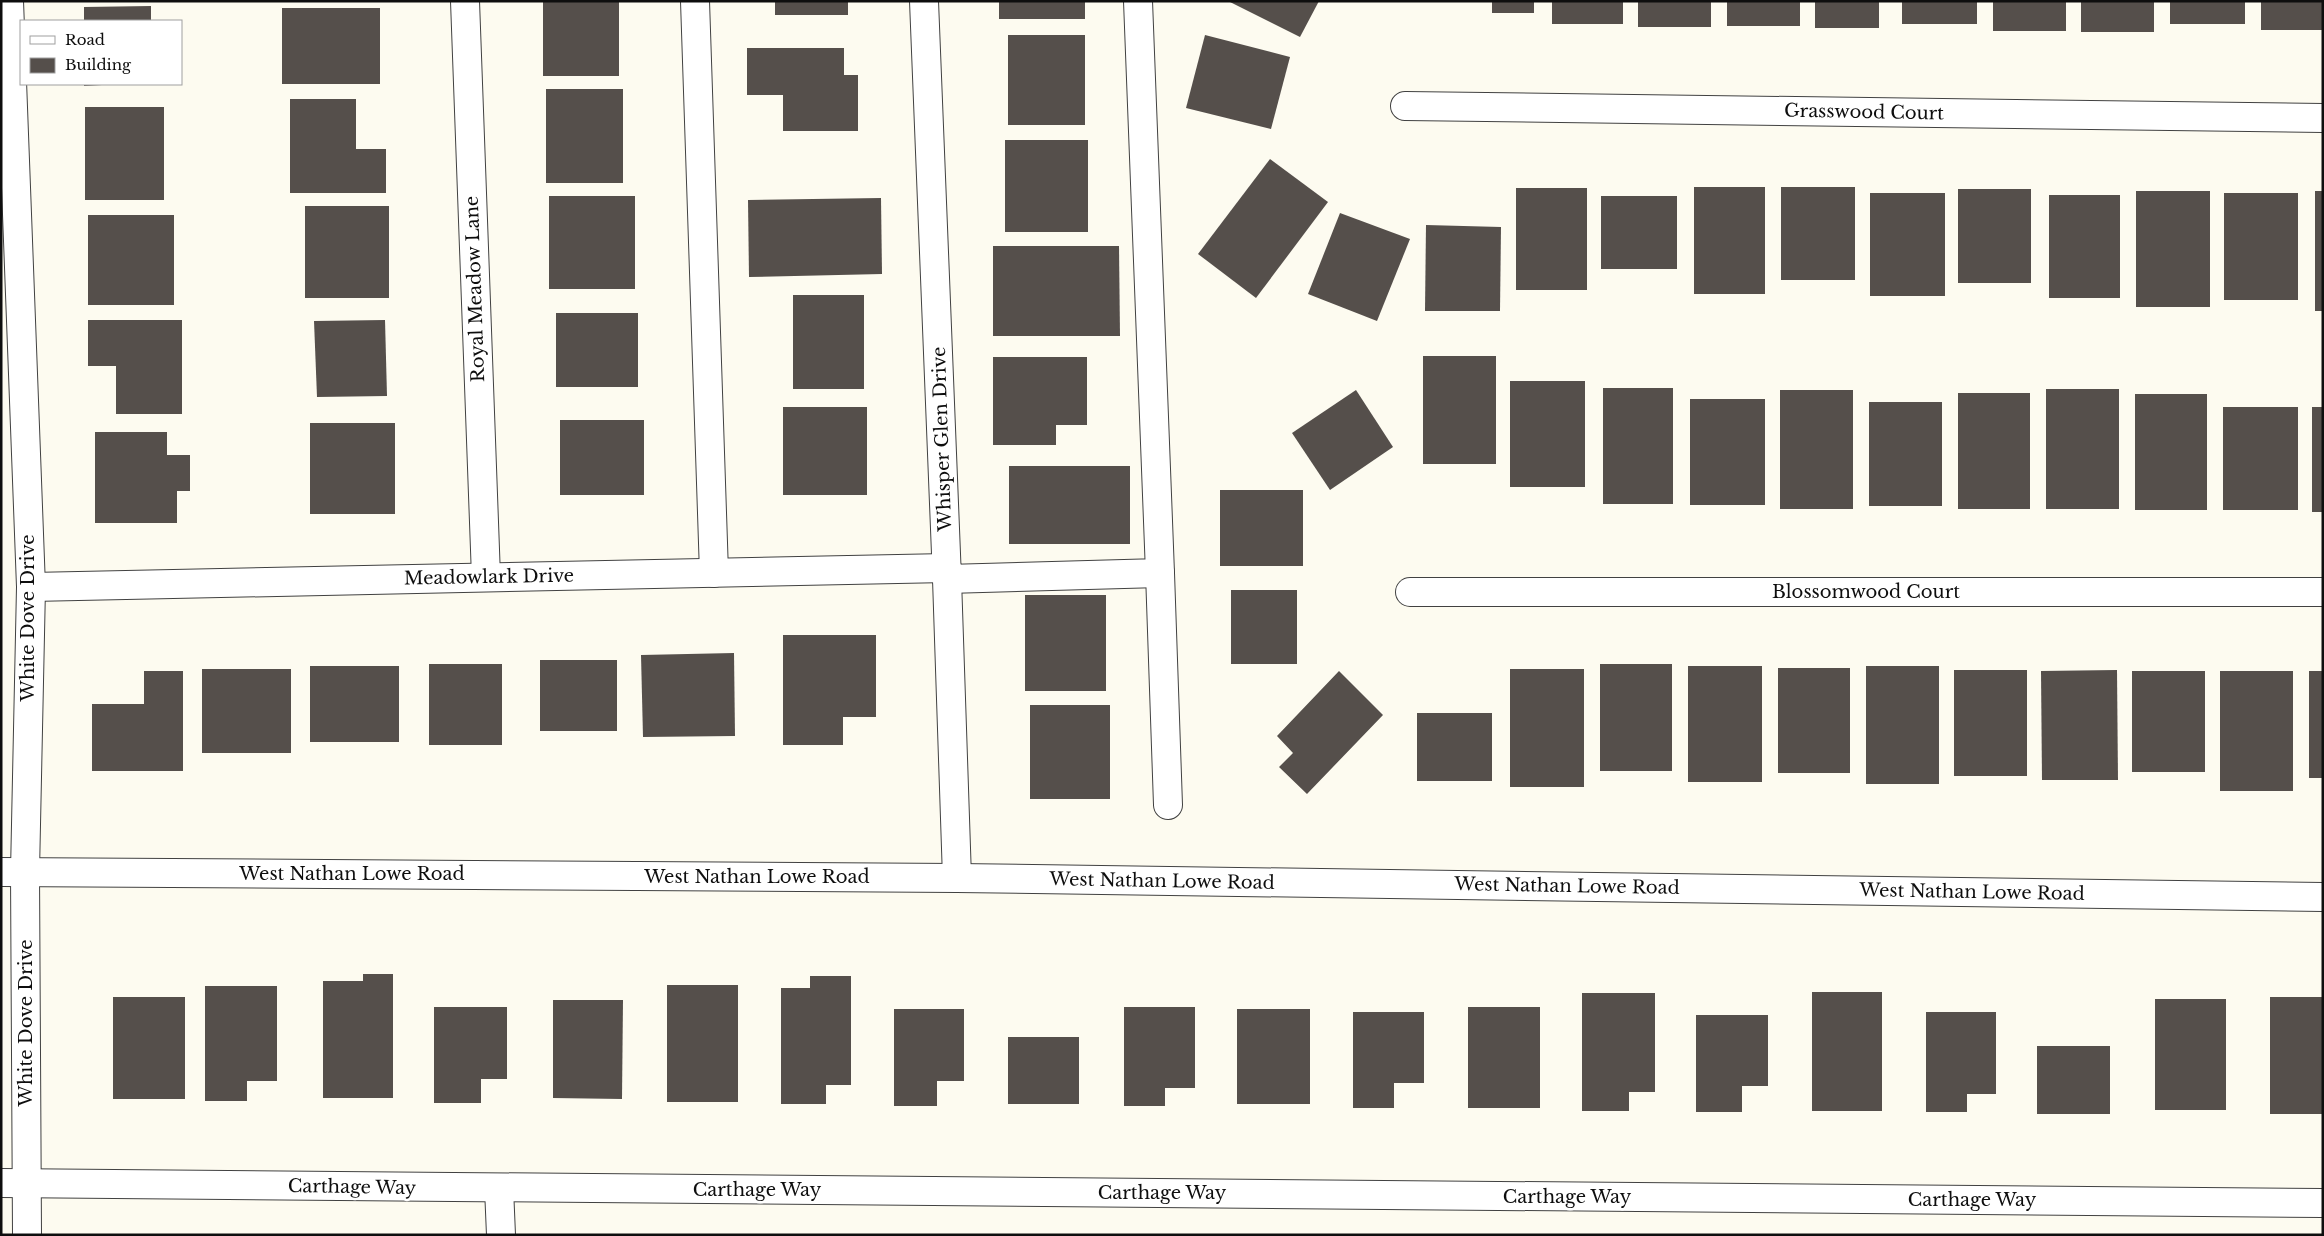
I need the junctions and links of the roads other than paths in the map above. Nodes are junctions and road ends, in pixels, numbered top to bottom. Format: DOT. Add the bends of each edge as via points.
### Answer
graph roads {
  1 [pos="9,1"];
  2 [pos="465,1"];
  3 [pos="695,1"];
  4 [pos="924,1"];
  5 [pos="1138,1"];
  6 [pos="1405,106"];
  7 [pos="2323,118"];
  8 [pos="714,573"];
  9 [pos="947,573"];
  10 [pos="1160,574"];
  11 [pos="486,577"];
  12 [pos="31,587"];
  13 [pos="1410,592"];
  14 [pos="2323,592"];
  15 [pos="1168,805"];
  16 [pos="13,872"];
  17 [pos="956,878"];
  18 [pos="2323,897"];
  19 [pos="14,1183"];
  20 [pos="499,1188"];
  21 [pos="2323,1203"];
  22 [pos="27,1235"];
  23 [pos="501,1235"];
  1 -- 12 [label="street, White Dove Drive"];
  2 -- 11 [label="street, Royal Meadow Lane"];
  3 -- 8 [label="street"];
  4 -- 9 [label="street, Whisper Glen Drive"];
  5 -- 10 [label="street"];
  6 -- 7 [label="street, Grasswood Court"];
  8 -- 9 [label="street, Meadowlark Drive"];
  8 -- 11 [label="street, Meadowlark Drive"];
  9 -- 10 [label="street, Meadowlark Drive"];
  9 -- 17 [label="street, Whisper Glen Drive"];
  10 -- 15 [label="street"];
  11 -- 12 [label="street, Meadowlark Drive"];
  12 -- 16 [label="street, White Dove Drive"];
  13 -- 14 [label="street, Blossomwood Court"];
  16 -- 17 [label="street, West Nathan Lowe Road"];
  16 -- 19 [label="street, White Dove Drive"];
  17 -- 18 [label="street, West Nathan Lowe Road"];
  19 -- 20 [label="street, Carthage Way"];
  19 -- 22 [label="street, White Dove Drive"];
  20 -- 21 [label="street, Carthage Way"];
  20 -- 23 [label="street"];
}
